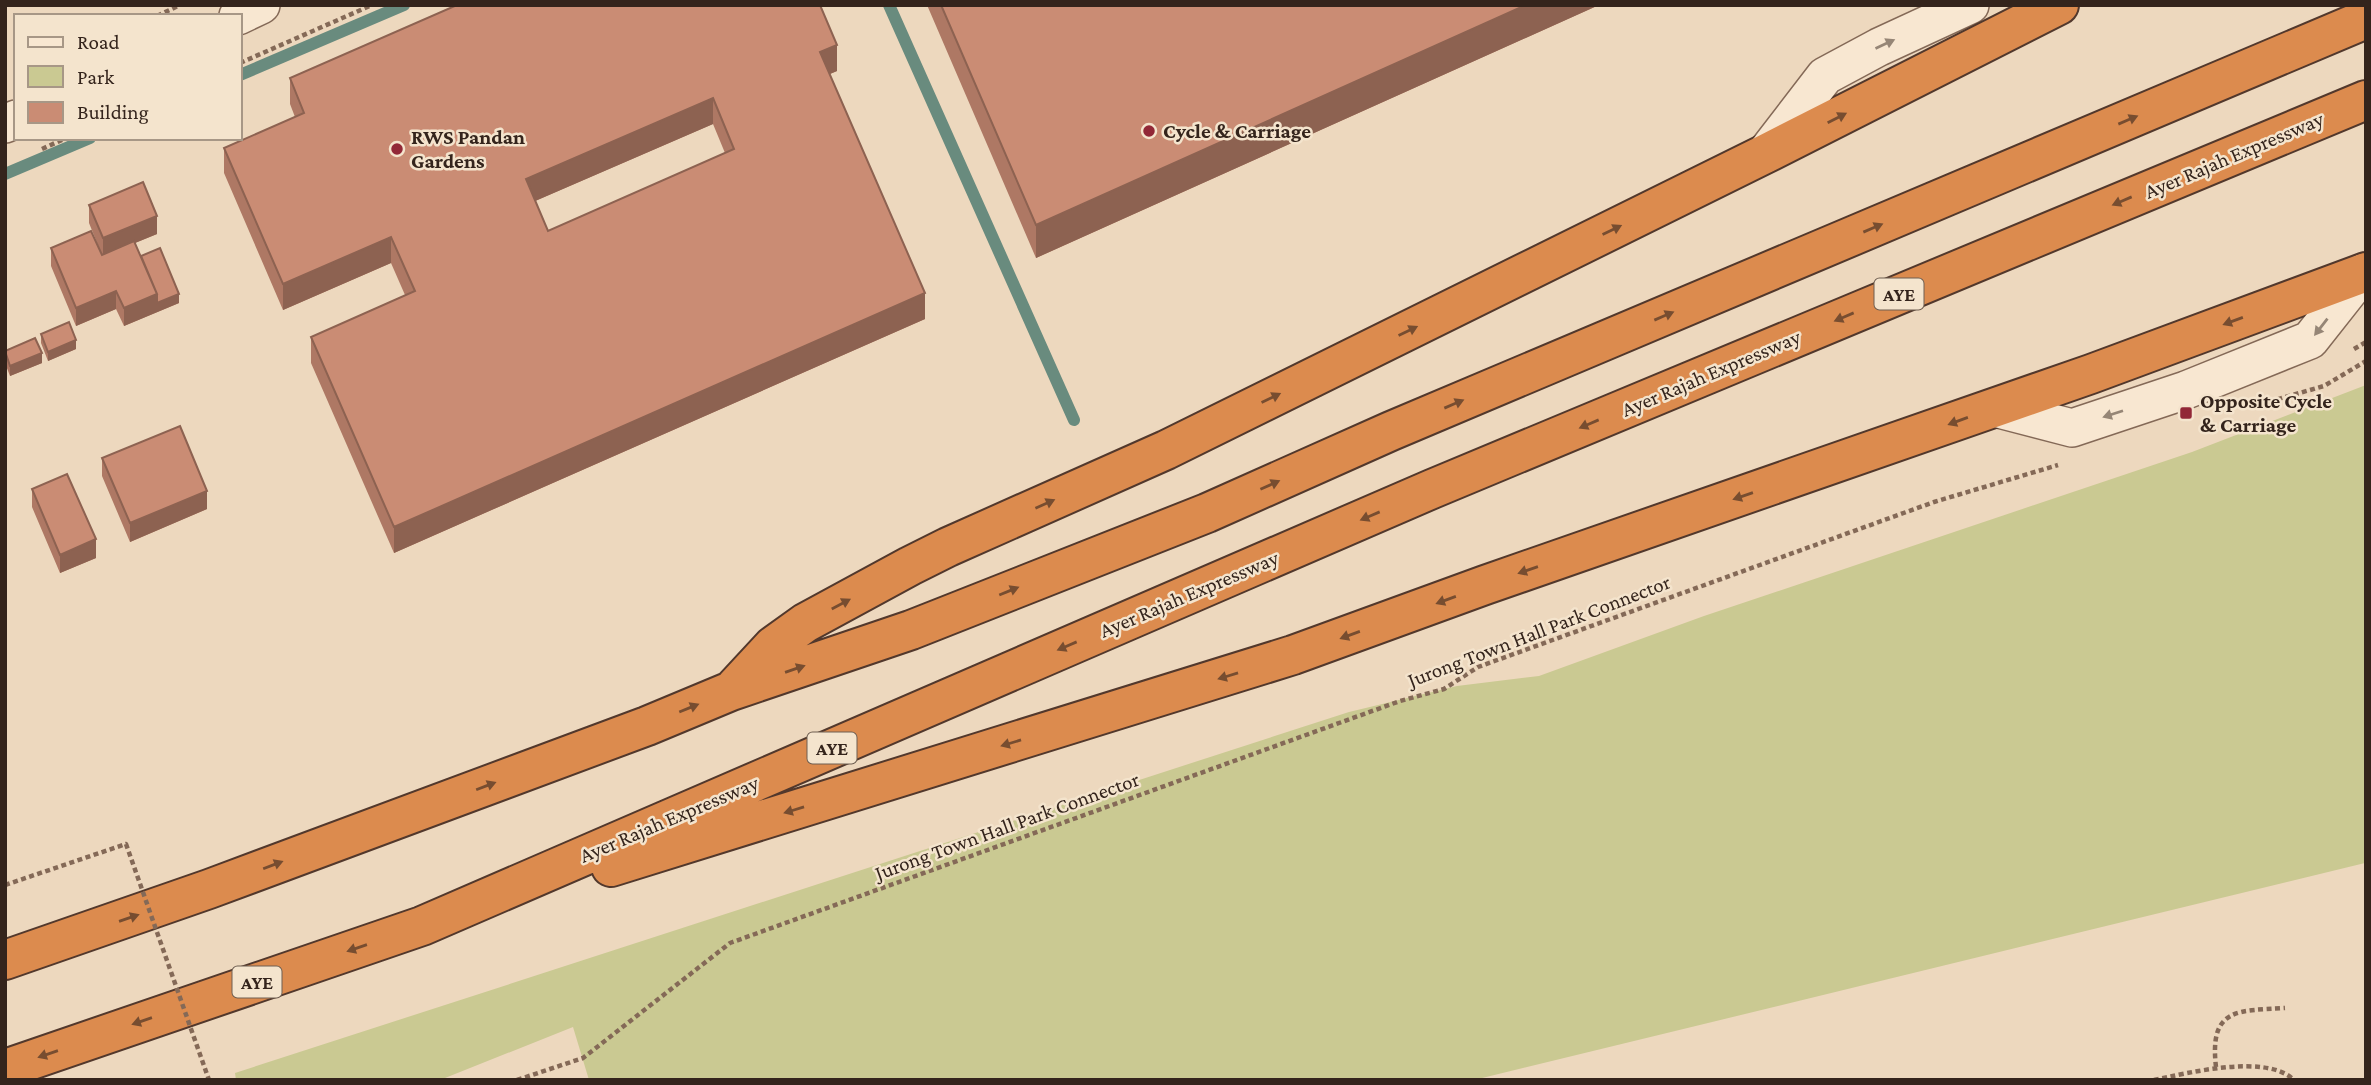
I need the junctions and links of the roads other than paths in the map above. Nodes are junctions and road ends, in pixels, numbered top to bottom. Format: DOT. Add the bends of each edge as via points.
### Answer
graph roads {
  1 [pos="261,5"];
  2 [pos="1970,5"];
  3 [pos="2059,5"];
  4 [pos="242,14"];
  5 [pos="2366,19"];
  6 [pos="2366,100"];
  7 [pos="1765,155"];
  8 [pos="2365,273"];
  9 [pos="731,691"];
  10 [pos="422,926"];
  11 [pos="5,960"];
  12 [pos="5,1069"];
  1 -- 4 [label="street"];
  7 -- 2 [label="street, one-way" via="1825,76"];
  7 -- 3 [label="highway, one-way"];
  9 -- 5 [label="highway, one-way" via="911,630 1207,513"];
  6 -- 10 [label="highway, Ayer Rajah Expressway / AYE, one-way" via="1432,489"];
  9 -- 7 [label="highway, one-way" via="774,646 805,624 910,566 1166,450"];
  8 -- 10 [label="highway, one-way" via="1293,655"];
  11 -- 9 [label="highway, one-way" via="222,885"];
  10 -- 12 [label="highway, Ayer Rajah Expressway / AYE, one-way"];
}
